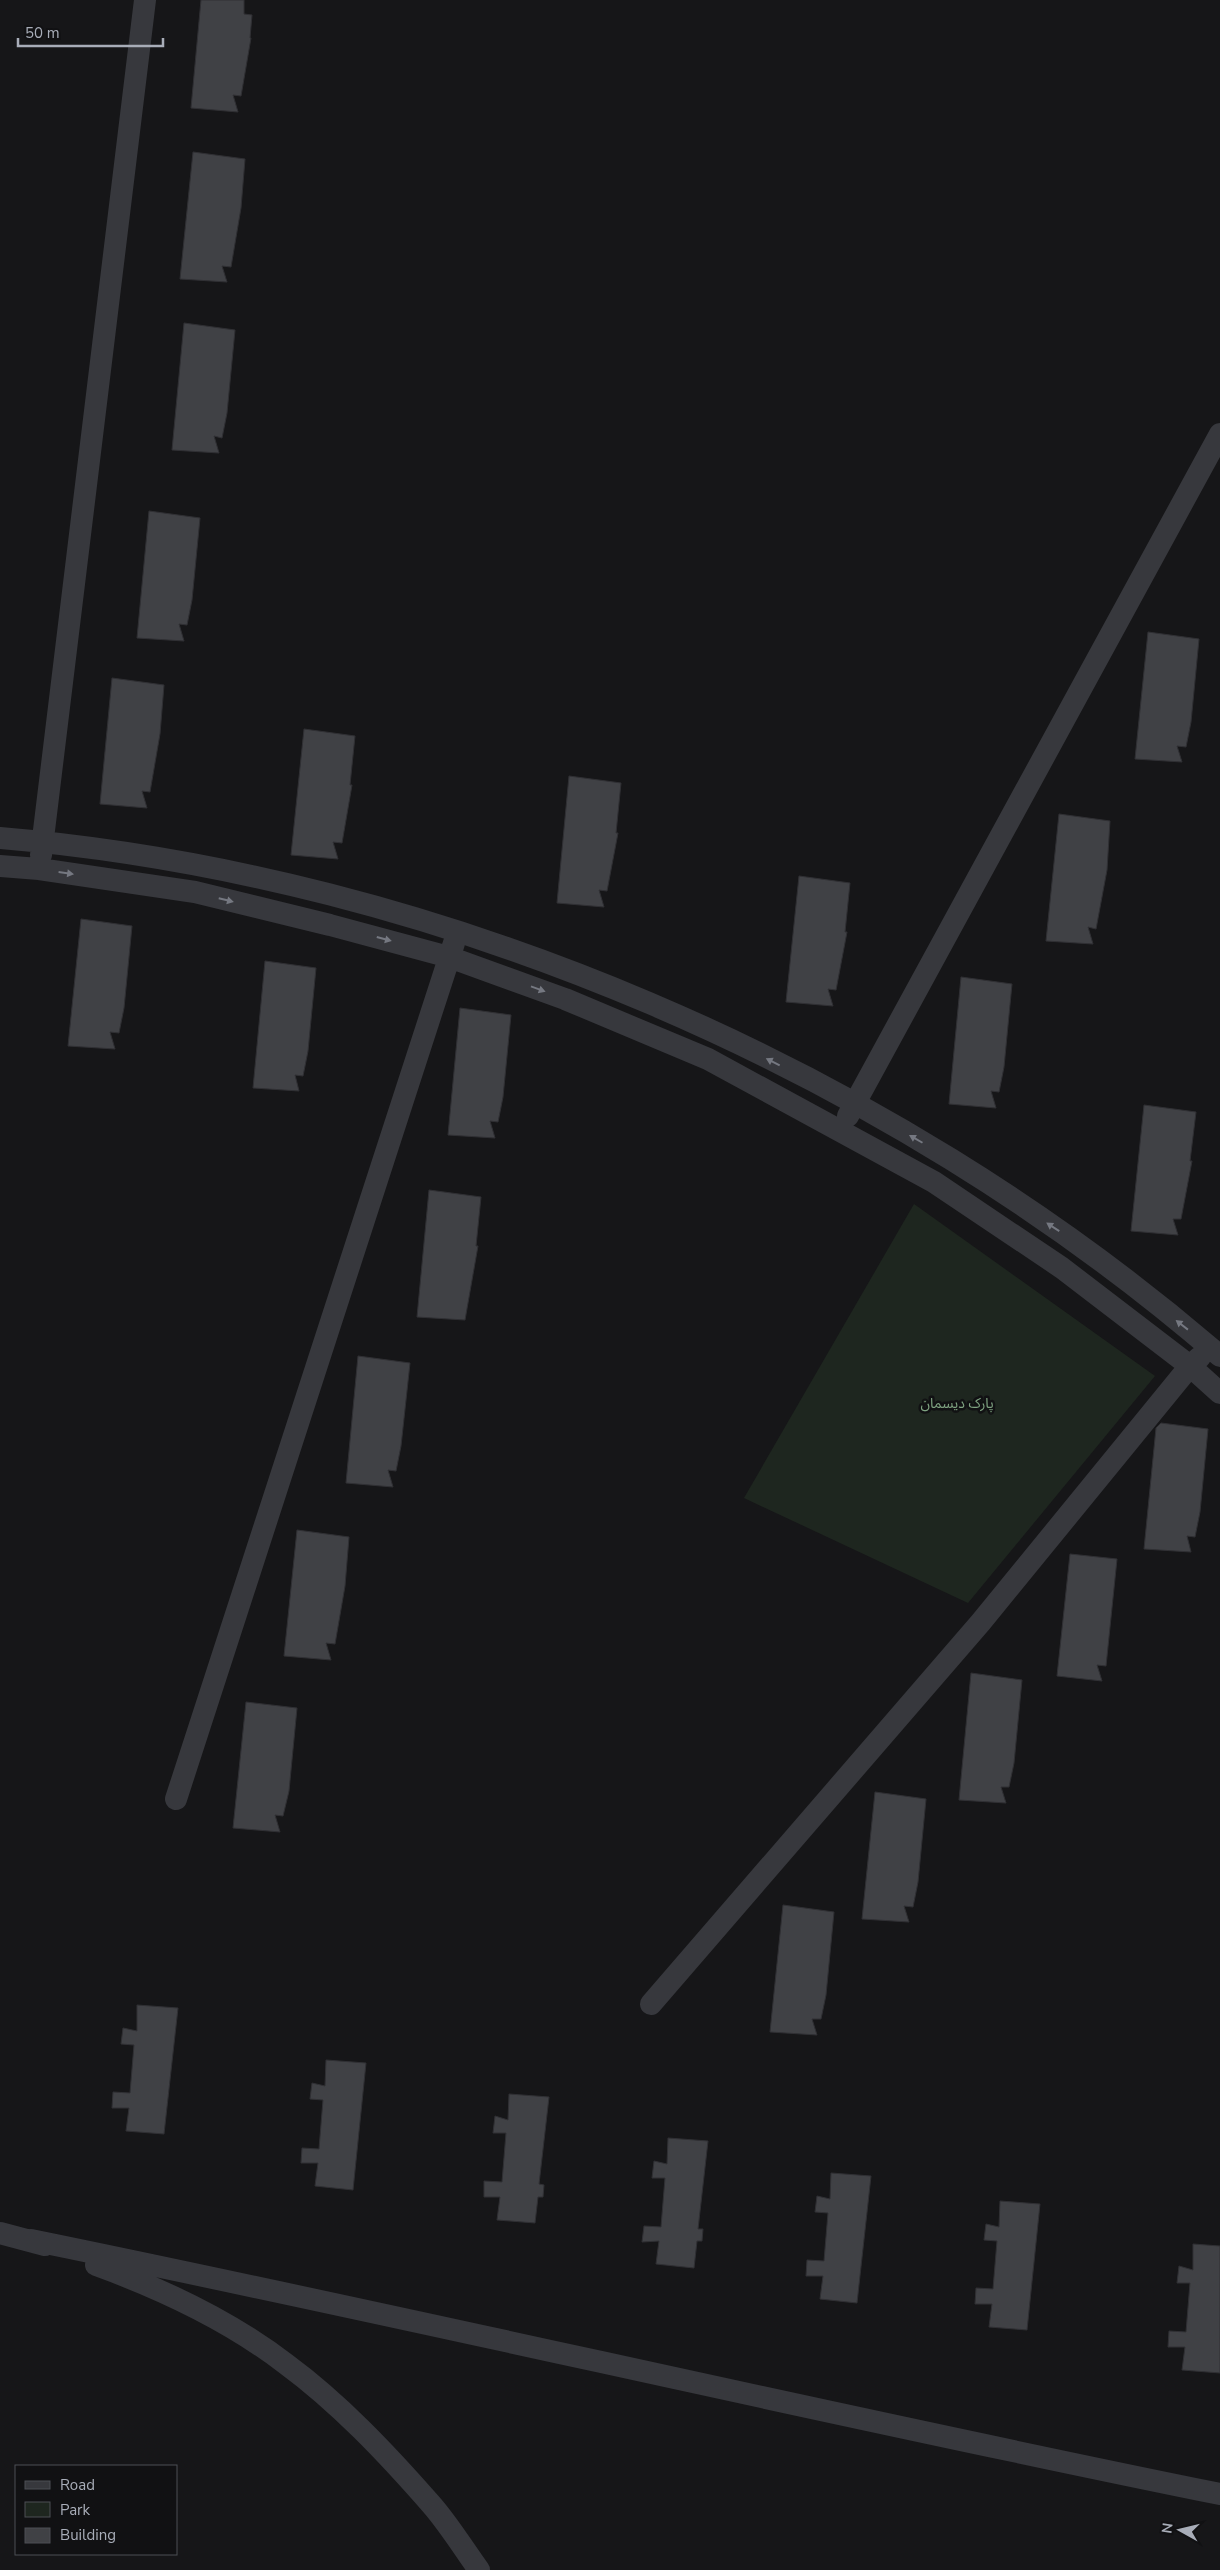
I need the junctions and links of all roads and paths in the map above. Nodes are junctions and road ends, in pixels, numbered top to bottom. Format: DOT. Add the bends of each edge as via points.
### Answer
graph roads {
  1 [pos="146,0"];
  2 [pos="1220,434"];
  3 [pos="0,838"];
  4 [pos="43,842"];
  5 [pos="0,866"];
  6 [pos="40,869"];
  7 [pos="457,932"];
  8 [pos="449,957"];
  9 [pos="854,1103"];
  10 [pos="841,1130"];
  11 [pos="1215,1352"];
  12 [pos="1190,1366"];
  13 [pos="1220,1393"];
  14 [pos="176,1800"];
  15 [pos="651,2004"];
  16 [pos="0,2234"];
  17 [pos="31,2240"];
  18 [pos="1220,2494"];
  19 [pos="479,2570"];
  1 -- 4 [label="street"];
  2 -- 9 [label="street"];
  3 -- 4 [label="street"];
  4 -- 6 [label="street"];
  4 -- 7 [label="street" via="202,866 338,897"];
  5 -- 6 [label="street"];
  6 -- 8 [label="street, one-way" via="195,892"];
  7 -- 8 [label="street"];
  9 -- 7 [label="street, one-way" via="707,1028 577,973"];
  8 -- 10 [label="street, one-way" via="565,999 708,1059"];
  8 -- 14 [label="street"];
  9 -- 10 [label="street"];
  11 -- 9 [label="street, one-way" via="1081,1246 942,1155"];
  10 -- 12 [label="street" via="934,1182 1062,1268"];
  11 -- 12 [label="street"];
  12 -- 13 [label="street"];
  12 -- 15 [label="street" via="981,1622"];
  16 -- 17 [label="street"];
  17 -- 18 [label="street" via="950,2439"];
  17 -- 19 [label="street" via="146,2284 225,2324 286,2363 348,2417 431,2504"];
}
